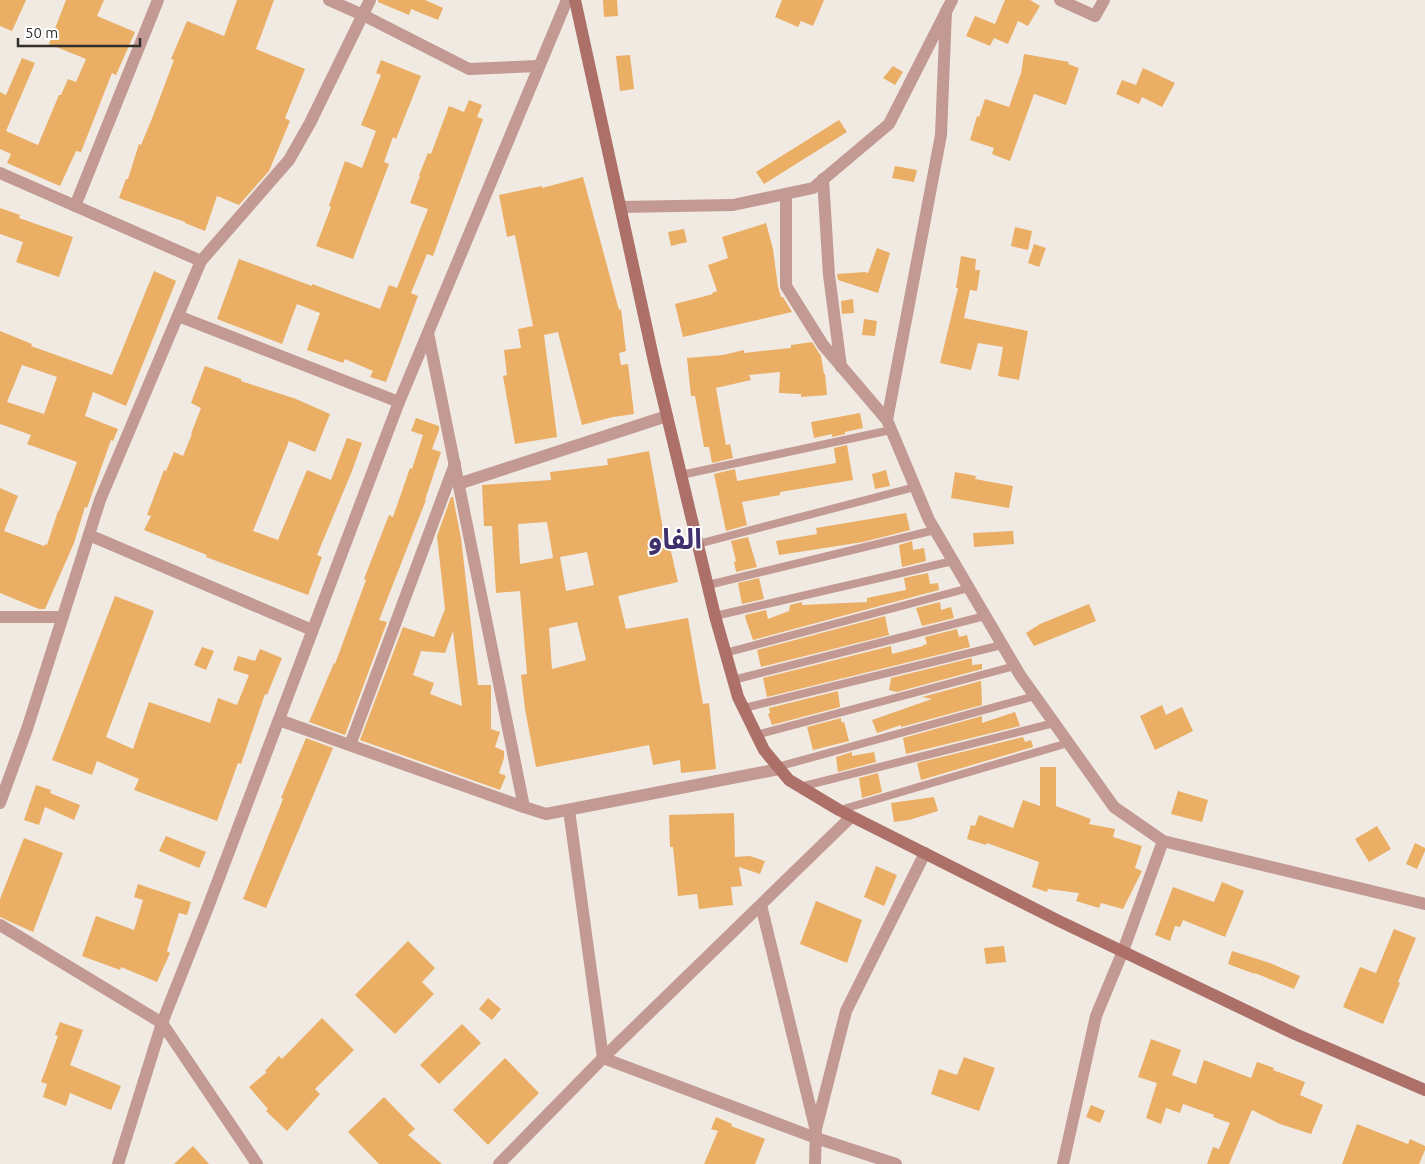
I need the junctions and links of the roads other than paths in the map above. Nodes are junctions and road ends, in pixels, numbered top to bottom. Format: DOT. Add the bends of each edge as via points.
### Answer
graph roads {
  1 [pos="158,0"];
  2 [pos="329,0"];
  3 [pos="370,0"];
  4 [pos="567,0"];
  5 [pos="575,0"];
  6 [pos="1060,0"];
  7 [pos="1104,0"];
  8 [pos="949,5"];
  9 [pos="363,15"];
  10 [pos="539,66"];
  11 [pos="0,173"];
  12 [pos="823,180"];
  13 [pos="786,194"];
  14 [pos="75,206"];
  15 [pos="620,207"];
  16 [pos="201,261"];
  17 [pos="178,316"];
  18 [pos="428,333"];
  19 [pos="841,367"];
  20 [pos="399,402"];
  21 [pos="667,416"];
  22 [pos="889,425"];
  23 [pos="455,464"];
  24 [pos="681,475"];
  25 [pos="458,484"];
  26 [pos="915,487"];
  27 [pos="935,530"];
  28 [pos="89,535"];
  29 [pos="698,544"];
  30 [pos="953,561"];
  31 [pos="708,584"];
  32 [pos="969,588"];
  33 [pos="715,616"];
  34 [pos="985,616"];
  35 [pos="0,617"];
  36 [pos="63,617"];
  37 [pos="312,630"];
  38 [pos="1002,645"];
  39 [pos="725,653"];
  40 [pos="1015,666"];
  41 [pos="734,680"];
  42 [pos="1035,696"];
  43 [pos="744,708"];
  44 [pos="279,720"];
  45 [pos="1054,723"];
  46 [pos="756,735"];
  47 [pos="1068,743"];
  48 [pos="350,745"];
  49 [pos="778,768"];
  50 [pos="800,787"];
  51 [pos="0,803"];
  52 [pos="524,806"];
  53 [pos="569,810"];
  54 [pos="839,810"];
  55 [pos="851,817"];
  56 [pos="1163,841"];
  57 [pos="924,853"];
  58 [pos="1425,904"];
  59 [pos="761,905"];
  60 [pos="0,925"];
  61 [pos="1123,951"];
  62 [pos="162,1023"];
  63 [pos="603,1058"];
  64 [pos="1425,1090"];
  65 [pos="816,1134"];
  66 [pos="118,1164"];
  67 [pos="257,1164"];
  68 [pos="499,1164"];
  69 [pos="815,1164"];
  70 [pos="896,1164"];
  71 [pos="1062,1164"];
  1 -- 14 [label="street"];
  2 -- 9 [label="street"];
  3 -- 9 [label="street"];
  4 -- 10 [label="street"];
  5 -- 15 [label="street"];
  6 -- 7 [label="street" via="1095,16"];
  8 -- 12 [label="street" via="889,124"];
  8 -- 22 [label="street" via="941,135"];
  9 -- 10 [label="street" via="468,69"];
  9 -- 16 [label="street" via="289,160"];
  10 -- 18 [label="street"];
  11 -- 14 [label="street"];
  12 -- 13 [label="street" via="813,188"];
  12 -- 19 [label="street" via="829,275"];
  13 -- 15 [label="street" via="733,205"];
  13 -- 19 [label="street" via="786,286 822,345"];
  14 -- 16 [label="street"];
  15 -- 21 [label="street"];
  16 -- 17 [label="street"];
  17 -- 20 [label="street"];
  17 -- 28 [label="street" via="100,500"];
  18 -- 20 [label="street"];
  18 -- 23 [label="street"];
  19 -- 22 [label="street"];
  20 -- 37 [label="street"];
  21 -- 24 [label="street"];
  21 -- 25 [label="street"];
  22 -- 24 [label="lane"];
  22 -- 26 [label="street"];
  23 -- 25 [label="street"];
  23 -- 48 [label="street"];
  24 -- 29 [label="street"];
  25 -- 52 [label="street"];
  26 -- 27 [label="street"];
  26 -- 29 [label="lane"];
  27 -- 30 [label="street"];
  27 -- 31 [label="lane"];
  28 -- 36 [label="street"];
  28 -- 37 [label="street"];
  29 -- 31 [label="street"];
  30 -- 32 [label="street"];
  30 -- 33 [label="lane"];
  31 -- 33 [label="street"];
  32 -- 34 [label="street"];
  32 -- 39 [label="lane"];
  33 -- 39 [label="street"];
  34 -- 38 [label="street"];
  34 -- 41 [label="lane"];
  35 -- 36 [label="street"];
  36 -- 51 [label="street"];
  37 -- 44 [label="street"];
  38 -- 40 [label="street"];
  38 -- 43 [label="lane"];
  39 -- 41 [label="street"];
  40 -- 42 [label="street"];
  40 -- 46 [label="lane"];
  41 -- 43 [label="street"];
  42 -- 45 [label="street"];
  42 -- 49 [label="lane"];
  43 -- 46 [label="street"];
  44 -- 48 [label="street"];
  44 -- 62 [label="street"];
  45 -- 47 [label="street"];
  45 -- 50 [label="lane"];
  46 -- 49 [label="street"];
  47 -- 54 [label="lane"];
  47 -- 56 [label="street" via="1114,807"];
  48 -- 52 [label="street"];
  49 -- 50 [label="street"];
  49 -- 53 [label="street"];
  50 -- 54 [label="street"];
  52 -- 53 [label="street" via="546,814"];
  53 -- 63 [label="street"];
  54 -- 55 [label="street"];
  55 -- 57 [label="street"];
  55 -- 59 [label="street"];
  56 -- 58 [label="street"];
  56 -- 61 [label="street"];
  57 -- 61 [label="street"];
  57 -- 65 [label="street" via="846,1011"];
  59 -- 63 [label="street"];
  59 -- 65 [label="street"];
  60 -- 62 [label="street"];
  61 -- 64 [label="street" via="1295,1034"];
  61 -- 71 [label="street" via="1096,1016"];
  62 -- 66 [label="street"];
  62 -- 67 [label="street"];
  63 -- 65 [label="street"];
  63 -- 68 [label="street"];
  65 -- 69 [label="street"];
  65 -- 70 [label="street"];
}
